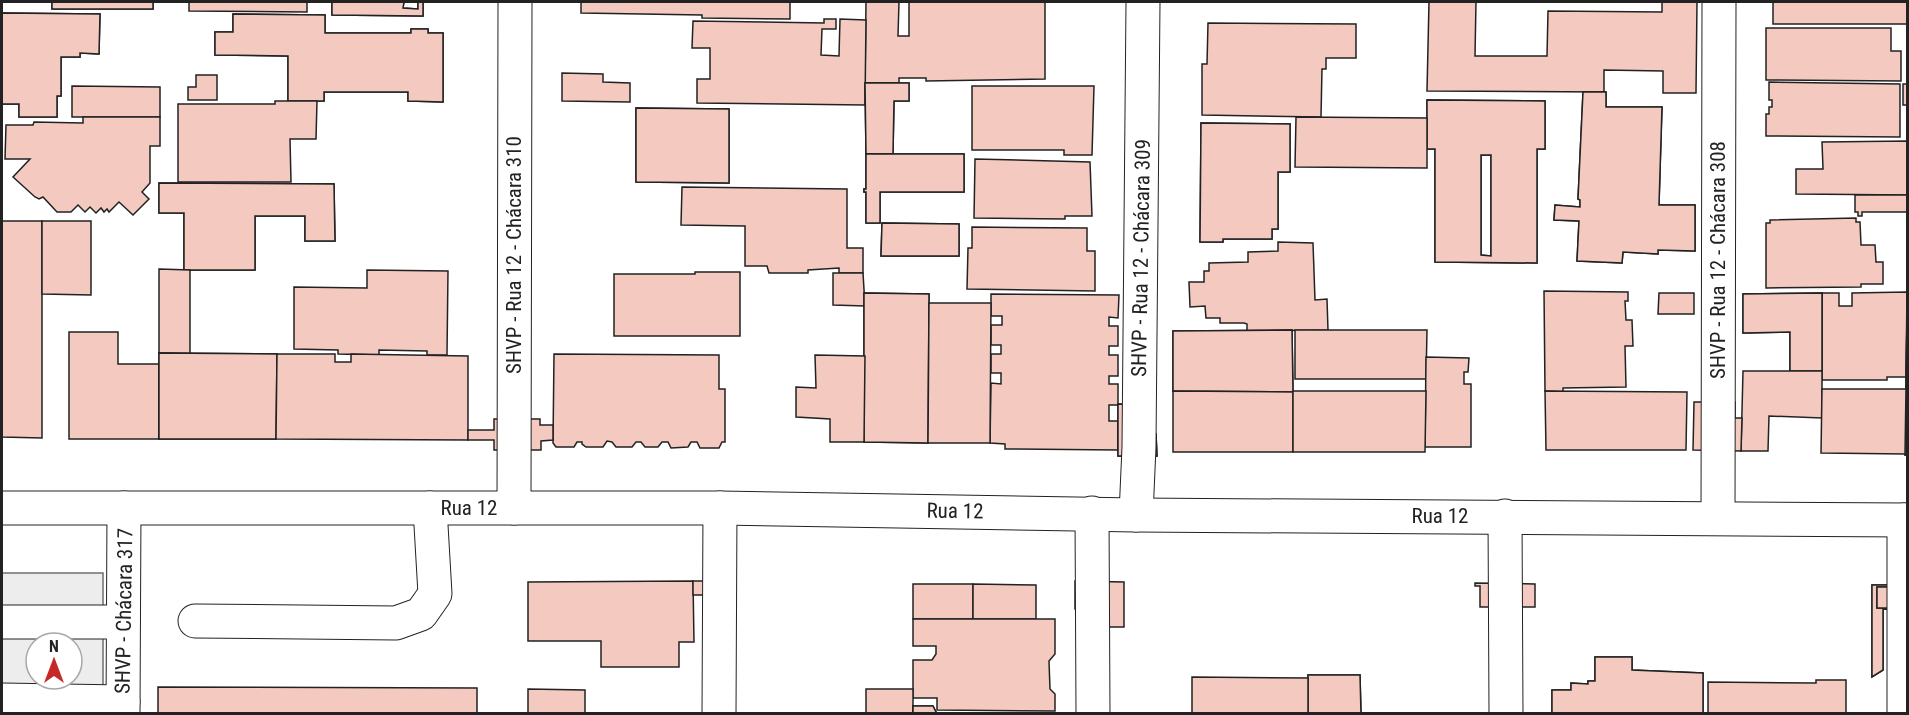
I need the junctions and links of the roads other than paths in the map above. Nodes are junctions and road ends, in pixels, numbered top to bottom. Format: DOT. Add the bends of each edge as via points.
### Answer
graph roads {
  1 [pos="515,2"];
  2 [pos="1143,2"];
  3 [pos="1719,2"];
  4 [pos="2,508"];
  5 [pos="124,508"];
  6 [pos="430,508"];
  7 [pos="514,508"];
  8 [pos="720,508"];
  9 [pos="1092,513"];
  10 [pos="1136,515"];
  11 [pos="1505,516"];
  12 [pos="1718,518"];
  13 [pos="1906,520"];
  14 [pos="195,621"];
  15 [pos="2,622"];
  16 [pos="123,622"];
  17 [pos="2,700"];
  18 [pos="123,708"];
  19 [pos="719,714"];
  20 [pos="1093,714"];
  21 [pos="1506,714"];
  22 [pos="1904,714"];
  1 -- 7 [label="street, SHVP - Rua 12 - Chácara 310"];
  2 -- 10 [label="street, SHVP - Rua 12 - Chácara 309"];
  3 -- 12 [label="street, SHVP - Rua 12 - Chácara 308"];
  4 -- 5 [label="street, Rua 12"];
  5 -- 6 [label="street, Rua 12"];
  5 -- 16 [label="street, SHVP - Chácara 317"];
  6 -- 7 [label="street, Rua 12"];
  6 -- 14 [label="street" via="435,594 421,614 396,623"];
  7 -- 8 [label="street, Rua 12"];
  8 -- 9 [label="street, Rua 12"];
  8 -- 19 [label="street"];
  9 -- 10 [label="street, Rua 12"];
  9 -- 20 [label="street"];
  10 -- 11 [label="street, Rua 12"];
  11 -- 12 [label="street, Rua 12"];
  11 -- 21 [label="street"];
  12 -- 13 [label="street, Rua 12"];
  13 -- 22 [label="street"];
  15 -- 16 [label="street"];
  16 -- 18 [label="street, SHVP - Chácara 317"];
  17 -- 18 [label="street"];
}
